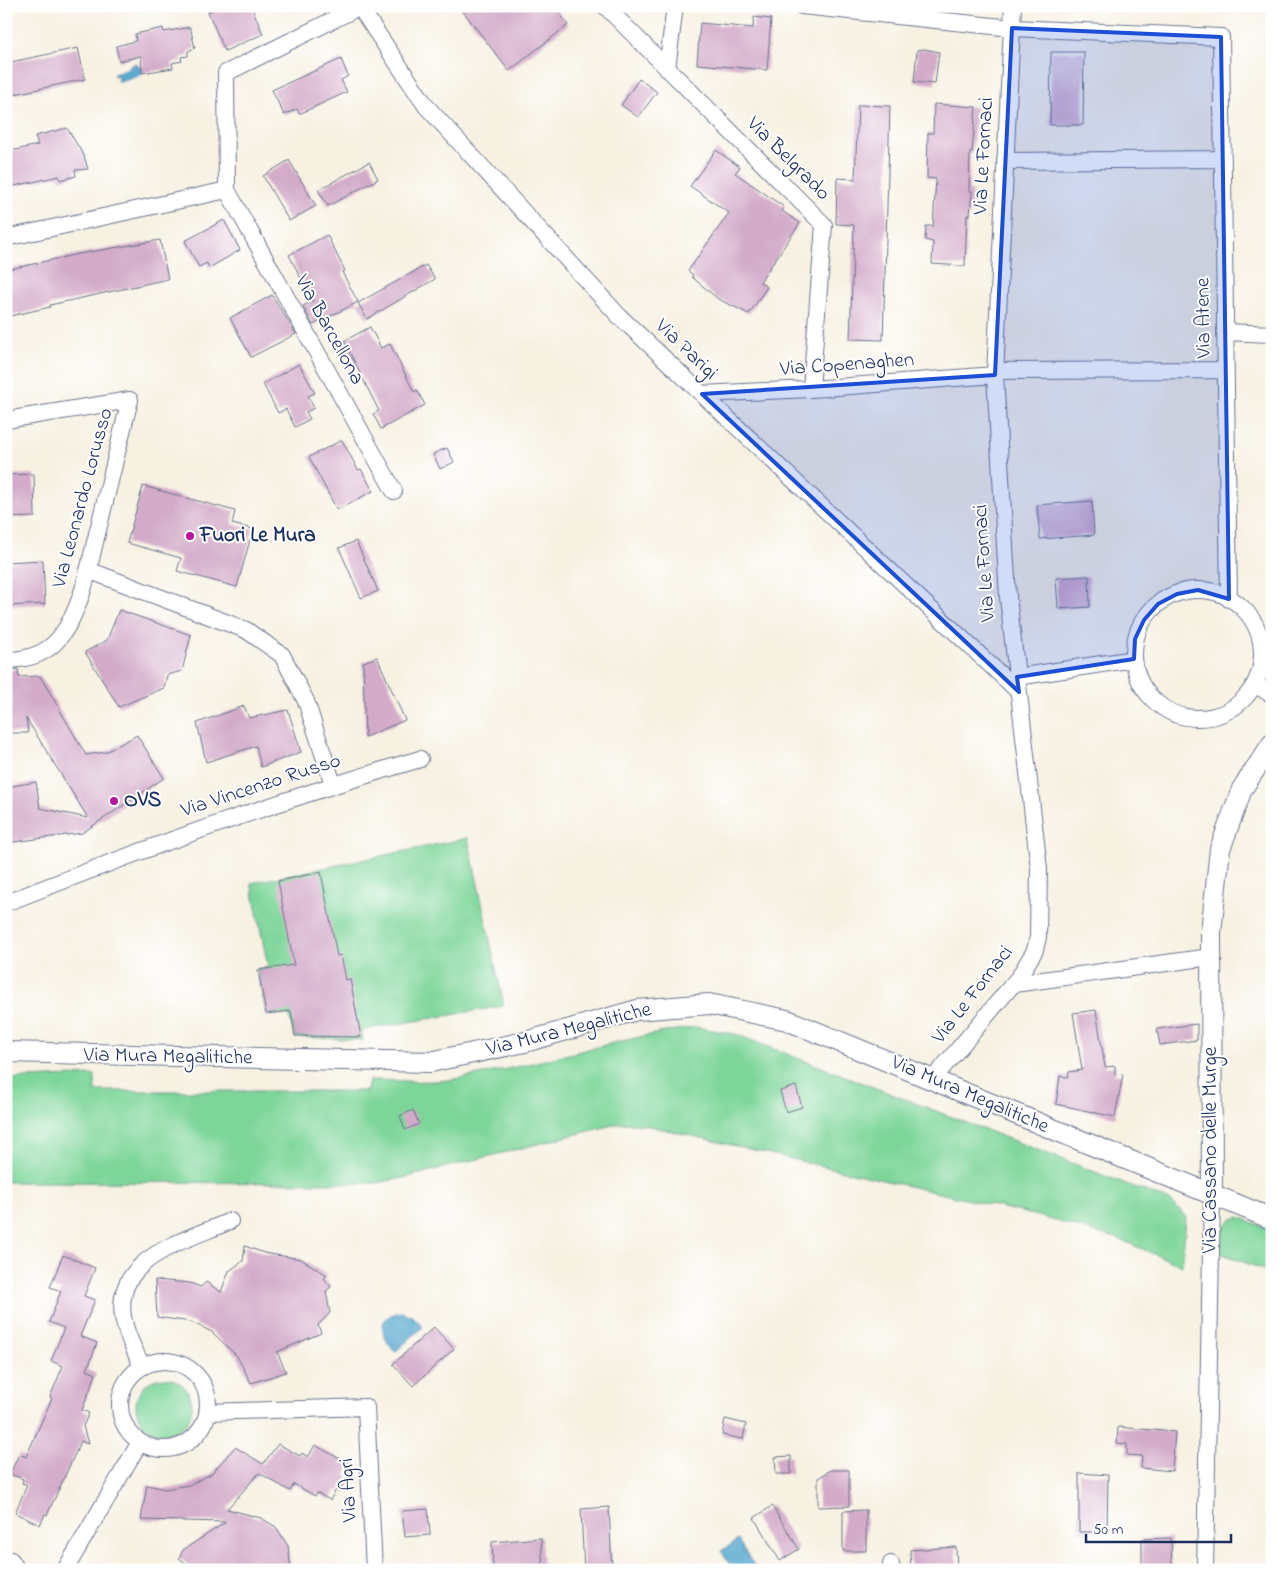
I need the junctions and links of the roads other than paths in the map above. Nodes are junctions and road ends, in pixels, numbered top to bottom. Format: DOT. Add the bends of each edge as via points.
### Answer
graph roads {
  1 [pos="605,6"];
  2 [pos="674,6"];
  3 [pos="802,6"];
  4 [pos="1013,6"];
  5 [pos="360,7"];
  6 [pos="1012,28"];
  7 [pos="667,69"];
  8 [pos="1223,158"];
  9 [pos="1005,161"];
  10 [pos="227,190"];
  11 [pos="6,238"];
  12 [pos="1225,332"];
  13 [pos="1272,334"];
  14 [pos="1225,370"];
  15 [pos="995,373"];
  16 [pos="811,389"];
  17 [pos="702,394"];
  18 [pos="6,420"];
  19 [pos="394,491"];
  20 [pos="88,570"];
  21 [pos="1229,599"];
  22 [pos="1134,659"];
  23 [pos="6,660"];
  24 [pos="1018,684"];
  25 [pos="1255,684"];
  26 [pos="1272,695"];
  27 [pos="1272,744"];
  28 [pos="420,759"];
  29 [pos="333,784"];
  30 [pos="6,902"];
  31 [pos="1210,957"];
  32 [pos="1014,984"];
  33 [pos="6,1052"];
  34 [pos="933,1079"];
  35 [pos="1212,1196"];
  36 [pos="1272,1219"];
  37 [pos="230,1221"];
  38 [pos="142,1367"];
  39 [pos="207,1412"];
  40 [pos="140,1442"];
  41 [pos="6,1560"];
  42 [pos="17,1570"];
  43 [pos="65,1570"];
  44 [pos="374,1570"];
  45 [pos="1205,1570"];
  1 -- 7 [label="street, Via Belgrado"];
  2 -- 7 [label="street"];
  3 -- 6 [label="street"];
  4 -- 6 [label="street, Via Le Fornaci"];
  5 -- 10 [label="street" via="226,73"];
  5 -- 17 [label="street, Via Parigi" via="426,106 619,316"];
  6 -- 8 [label="street, Via Atene" via="1221,37"];
  6 -- 9 [label="street, Via Le Fornaci"];
  7 -- 16 [label="street, Via Belgrado" via="824,225"];
  8 -- 9 [label="street"];
  8 -- 12 [label="street, Via Atene"];
  9 -- 15 [label="street, Via Le Fornaci"];
  10 -- 11 [label="street"];
  10 -- 19 [label="street, Via Barcellona"];
  12 -- 13 [label="street"];
  12 -- 14 [label="street, Via Atene"];
  14 -- 15 [label="street, Via Copenaghen"];
  14 -- 21 [label="street, Via Atene"];
  15 -- 16 [label="street, Via Copenaghen"];
  15 -- 24 [label="street, Via Le Fornaci" via="1008,597"];
  16 -- 17 [label="street, Via Copenaghen"];
  17 -- 24 [label="street, Via Parigi"];
  18 -- 20 [label="street, Via Leonardo Lorusso" via="130,400"];
  20 -- 23 [label="street, Via Leonardo Lorusso" via="72,617 60,638 32,657"];
  20 -- 29 [label="street" via="246,630 282,655 306,701"];
  21 -- 22 [label="street" via="1198,590 1177,594 1158,604 1144,620 1135,639"];
  21 -- 25 [label="street" via="1239,604 1253,621 1261,641 1262,663"];
  22 -- 24 [label="street"];
  22 -- 25 [label="street" via="1138,679 1149,697 1165,710 1184,718 1205,718 1225,713 1242,701"];
  24 -- 32 [label="street, Via Le Fornaci" via="1039,869 1038,937 1035,950"];
  25 -- 26 [label="street"];
  27 -- 31 [label="street, Via Cassano delle Murge" via="1242,789 1220,849"];
  28 -- 29 [label="street, Via Vincenzo Russo"];
  29 -- 30 [label="street, Via Vincenzo Russo" via="165,841"];
  31 -- 32 [label="street"];
  31 -- 35 [label="street, Via Cassano delle Murge"];
  32 -- 34 [label="street, Via Le Fornaci"];
  33 -- 34 [label="street, Via Mura Megalitiche" via="430,1062 526,1042 637,1010 709,1004 788,1020"];
  34 -- 35 [label="street, Via Mura Megalitiche"];
  35 -- 36 [label="street, Via Mura Megalitiche"];
  35 -- 45 [label="street, Via Cassano delle Murge"];
  37 -- 38 [label="street" via="147,1259 128,1280 123,1315 126,1331"];
  38 -- 39 [label="street" via="170,1361 183,1365 194,1373 205,1391"];
  38 -- 40 [label="street" via="128,1381 120,1401 126,1428"];
  39 -- 40 [label="street" via="200,1430 185,1444 160,1449"];
  39 -- 44 [label="street, Via Agri" via="366,1407"];
  40 -- 43 [label="street"];
  41 -- 42 [label="street" via="11,1560"];
}
